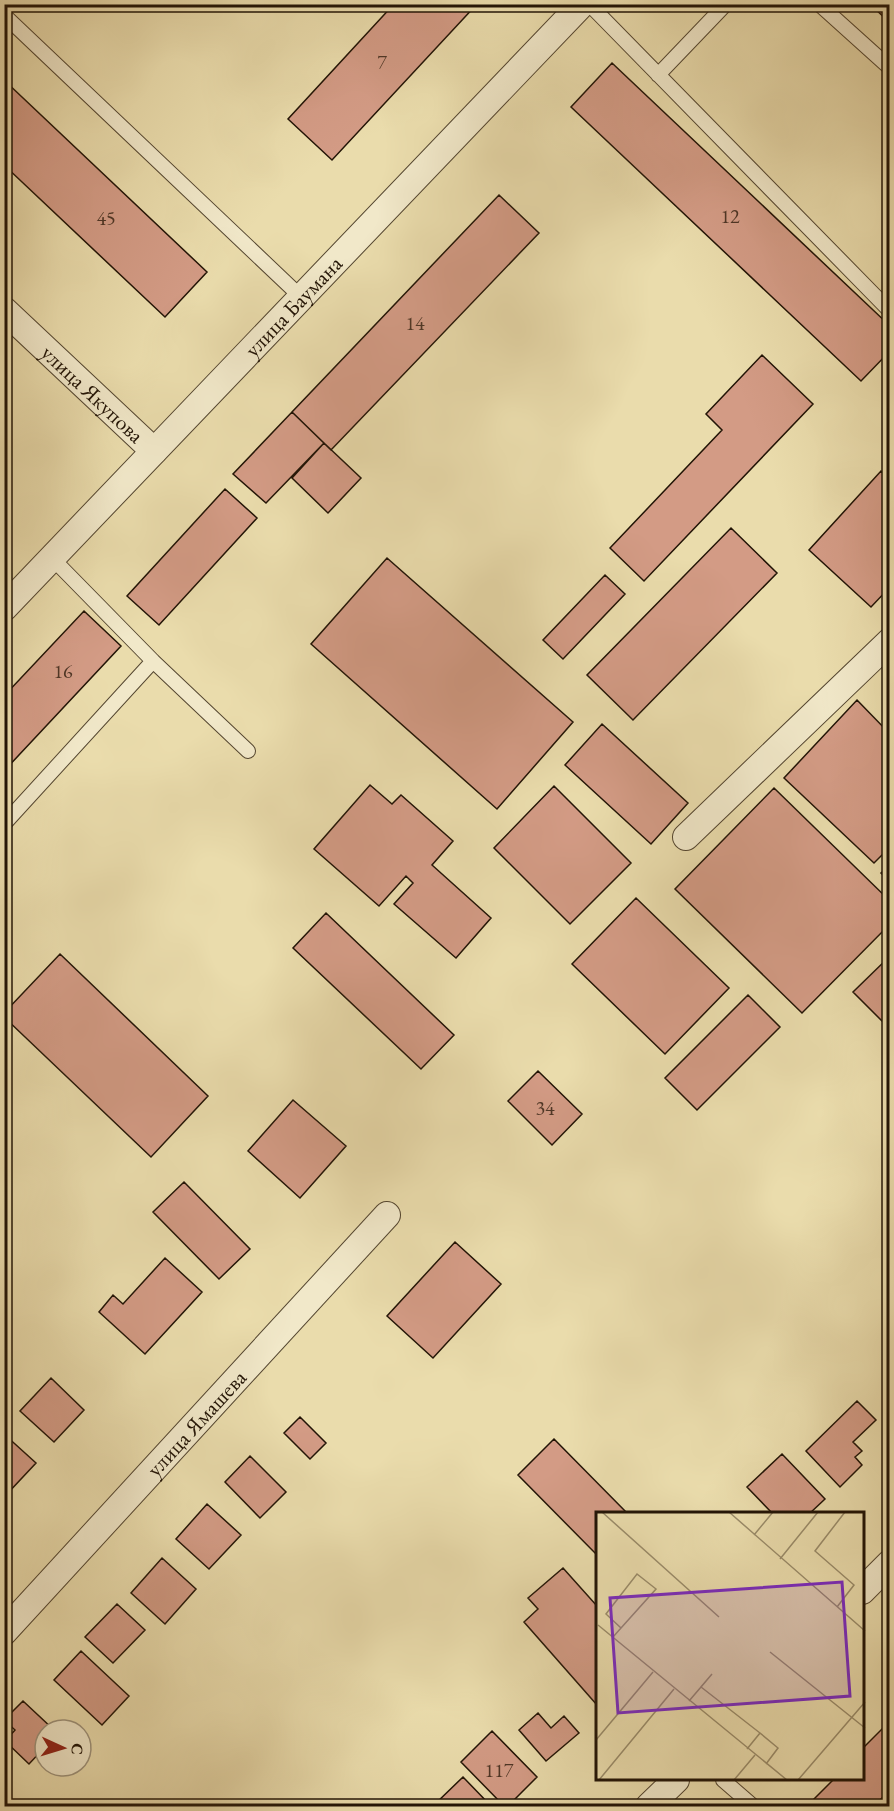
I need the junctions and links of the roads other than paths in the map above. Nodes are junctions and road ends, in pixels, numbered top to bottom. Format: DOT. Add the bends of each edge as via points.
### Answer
graph roads {
  1 [pos="582,4"];
  2 [pos="589,4"];
  3 [pos="726,4"];
  4 [pos="819,4"];
  5 [pos="4,15"];
  6 [pos="890,68"];
  7 [pos="658,75"];
  8 [pos="301,297"];
  9 [pos="4,310"];
  10 [pos="890,311"];
  11 [pos="154,451"];
  12 [pos="52,558"];
  13 [pos="4,608"];
  14 [pos="890,641"];
  15 [pos="153,661"];
  16 [pos="248,751"];
  17 [pos="4,824"];
  18 [pos="686,837"];
  19 [pos="387,1215"];
  20 [pos="890,1563"];
  21 [pos="864,1588"];
  22 [pos="4,1632"];
  23 [pos="674,1781"];
  24 [pos="725,1781"];
  25 [pos="649,1806"];
  26 [pos="753,1806"];
  1 -- 8 [label="street, улица Баумана"];
  2 -- 7 [label="lane"];
  3 -- 7 [label="lane"];
  4 -- 6 [label="lane"];
  5 -- 8 [label="lane"];
  7 -- 10 [label="lane"];
  8 -- 11 [label="street, улица Баумана"];
  9 -- 11 [label="street, улица Якупова"];
  11 -- 12 [label="street, улица Баумана"];
  12 -- 13 [label="street, улица Баумана"];
  12 -- 15 [label="lane"];
  14 -- 18 [label="street"];
  15 -- 16 [label="lane"];
  15 -- 17 [label="lane"];
  19 -- 22 [label="street, улица Ямашева"];
  20 -- 21 [label="street"];
  23 -- 25 [label="street"];
  24 -- 26 [label="lane"];
}
